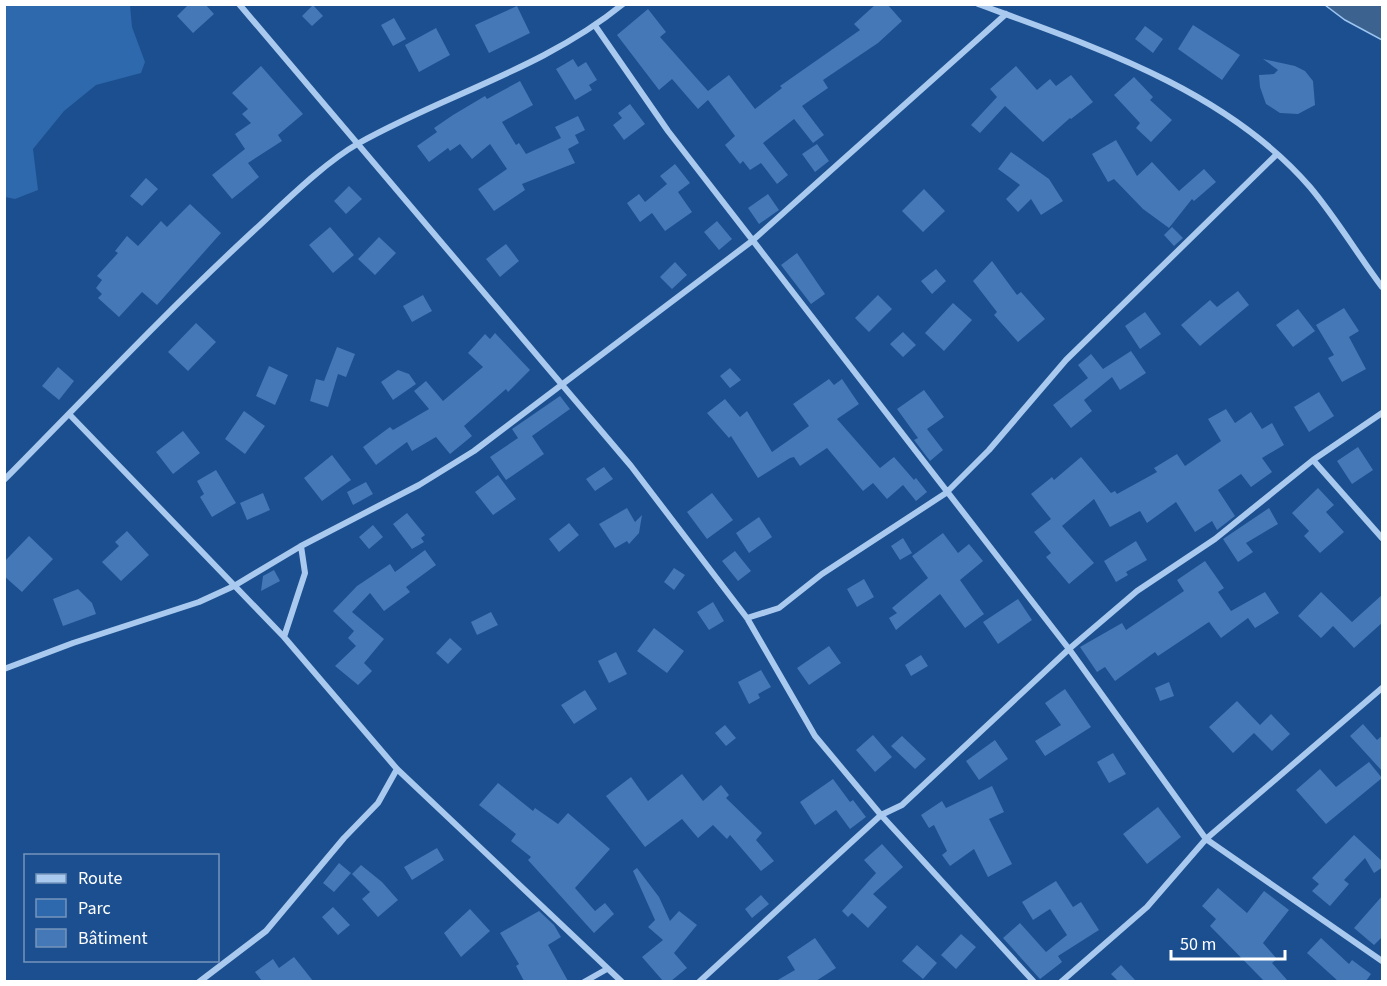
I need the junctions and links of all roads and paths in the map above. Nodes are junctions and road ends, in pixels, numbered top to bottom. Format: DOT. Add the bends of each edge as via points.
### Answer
graph roads {
  1 [pos="239,4"];
  2 [pos="623,4"];
  3 [pos="978,4"];
  4 [pos="1006,14"];
  5 [pos="596,27"];
  6 [pos="358,144"];
  7 [pos="1276,155"];
  8 [pos="752,241"];
  9 [pos="1383,287"];
  10 [pos="561,386"];
  11 [pos="1383,413"];
  12 [pos="69,414"];
  13 [pos="1313,460"];
  14 [pos="4,480"];
  15 [pos="946,493"];
  16 [pos="1383,538"];
  17 [pos="301,546"];
  18 [pos="234,586"];
  19 [pos="747,618"];
  20 [pos="284,637"];
  21 [pos="1069,649"];
  22 [pos="4,669"];
  23 [pos="1383,688"];
  24 [pos="397,769"];
  25 [pos="881,815"];
  26 [pos="1206,839"];
  27 [pos="1383,961"];
  28 [pos="607,969"];
  29 [pos="199,981"];
  30 [pos="584,981"];
  31 [pos="622,981"];
  32 [pos="699,981"];
  33 [pos="1034,981"];
  34 [pos="1061,981"];
  1 -- 6 [label="street"];
  2 -- 5 [label="street"];
  3 -- 4 [label="street"];
  4 -- 7 [label="street" via="1163,77 1235,120"];
  4 -- 8 [label="street"];
  5 -- 6 [label="street" via="529,64"];
  5 -- 8 [label="street" via="668,131"];
  6 -- 10 [label="street"];
  6 -- 12 [label="street" via="294,193 197,283"];
  7 -- 9 [label="street" via="1310,187"];
  7 -- 15 [label="street" via="1066,360 989,450"];
  8 -- 10 [label="street"];
  8 -- 15 [label="street"];
  10 -- 17 [label="street" via="474,451 419,485"];
  10 -- 19 [label="street" via="632,466"];
  11 -- 13 [label="street"];
  12 -- 14 [label="street"];
  12 -- 18 [label="street"];
  13 -- 16 [label="street"];
  13 -- 21 [label="street" via="1215,538 1137,591"];
  15 -- 19 [label="street" via="831,568 779,608"];
  15 -- 21 [label="street"];
  17 -- 18 [label="street"];
  17 -- 20 [label="street" via="305,573"];
  18 -- 20 [label="street"];
  18 -- 22 [label="street" via="199,602"];
  19 -- 25 [label="street" via="815,736"];
  20 -- 24 [label="street"];
  21 -- 25 [label="street" via="902,805"];
  21 -- 26 [label="street"];
  23 -- 26 [label="street"];
  24 -- 28 [label="street" via="590,948"];
  24 -- 29 [label="street" via="378,803 266,931"];
  25 -- 32 [label="street"];
  25 -- 33 [label="street"];
  26 -- 27 [label="street"];
  26 -- 34 [label="street" via="1147,907"];
  28 -- 30 [label="street"];
  28 -- 31 [label="street"];
}
